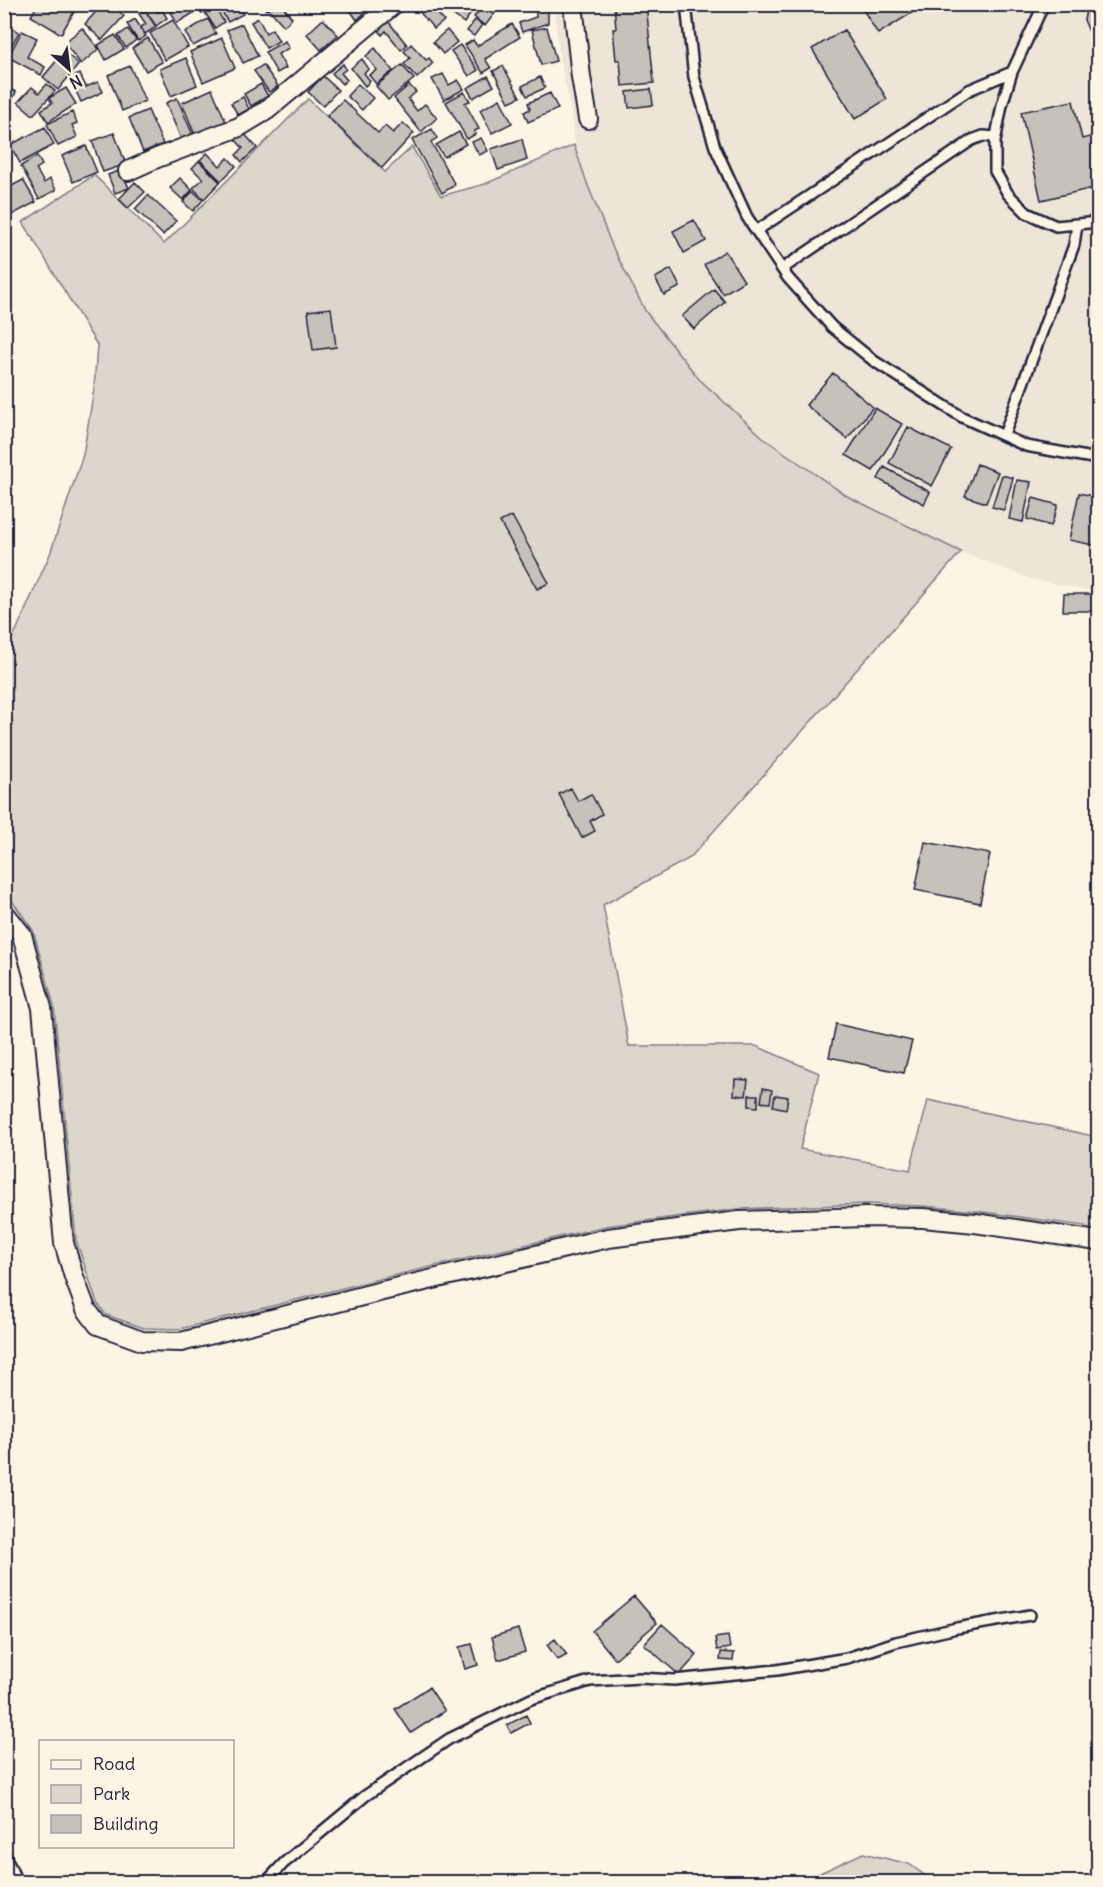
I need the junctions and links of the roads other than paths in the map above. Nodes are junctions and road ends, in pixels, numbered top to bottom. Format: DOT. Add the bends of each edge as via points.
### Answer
graph roads {
  1 [pos="394,4"];
  2 [pos="573,4"];
  3 [pos="686,4"];
  4 [pos="1044,4"];
  5 [pos="1012,72"];
  6 [pos="588,119"];
  7 [pos="996,137"];
  8 [pos="128,171"];
  9 [pos="1098,222"];
  10 [pos="1077,224"];
  11 [pos="756,231"];
  12 [pos="782,268"];
  13 [pos="1004,435"];
  14 [pos="1098,459"];
  15 [pos="4,912"];
  16 [pos="1098,1241"];
  17 [pos="1030,1615"];
  18 [pos="4,1853"];
  19 [pos="17,1882"];
  20 [pos="266,1882"];
  1 -- 8 [label="street" via="267,110 239,127"];
  2 -- 6 [label="street"];
  3 -- 11 [label="lane" via="694,77 712,137"];
  4 -- 5 [label="lane"];
  5 -- 7 [label="lane"];
  5 -- 11 [label="lane" via="969,90"];
  7 -- 10 [label="lane" via="995,171 1008,194 1027,213 1056,226"];
  7 -- 12 [label="lane" via="972,140"];
  9 -- 10 [label="lane"];
  10 -- 13 [label="lane" via="1074,245"];
  11 -- 12 [label="lane"];
  12 -- 13 [label="lane" via="832,327 874,361 962,417"];
  13 -- 14 [label="lane" via="1026,446"];
  15 -- 16 [label="street" via="22,935 42,1008 64,1243 86,1309 98,1325 118,1334 142,1341 181,1342 608,1238 739,1221 923,1218"];
  17 -- 20 [label="lane" via="777,1670 674,1680 590,1681 531,1699 449,1739 364,1796"];
  18 -- 19 [label="lane"];
}
